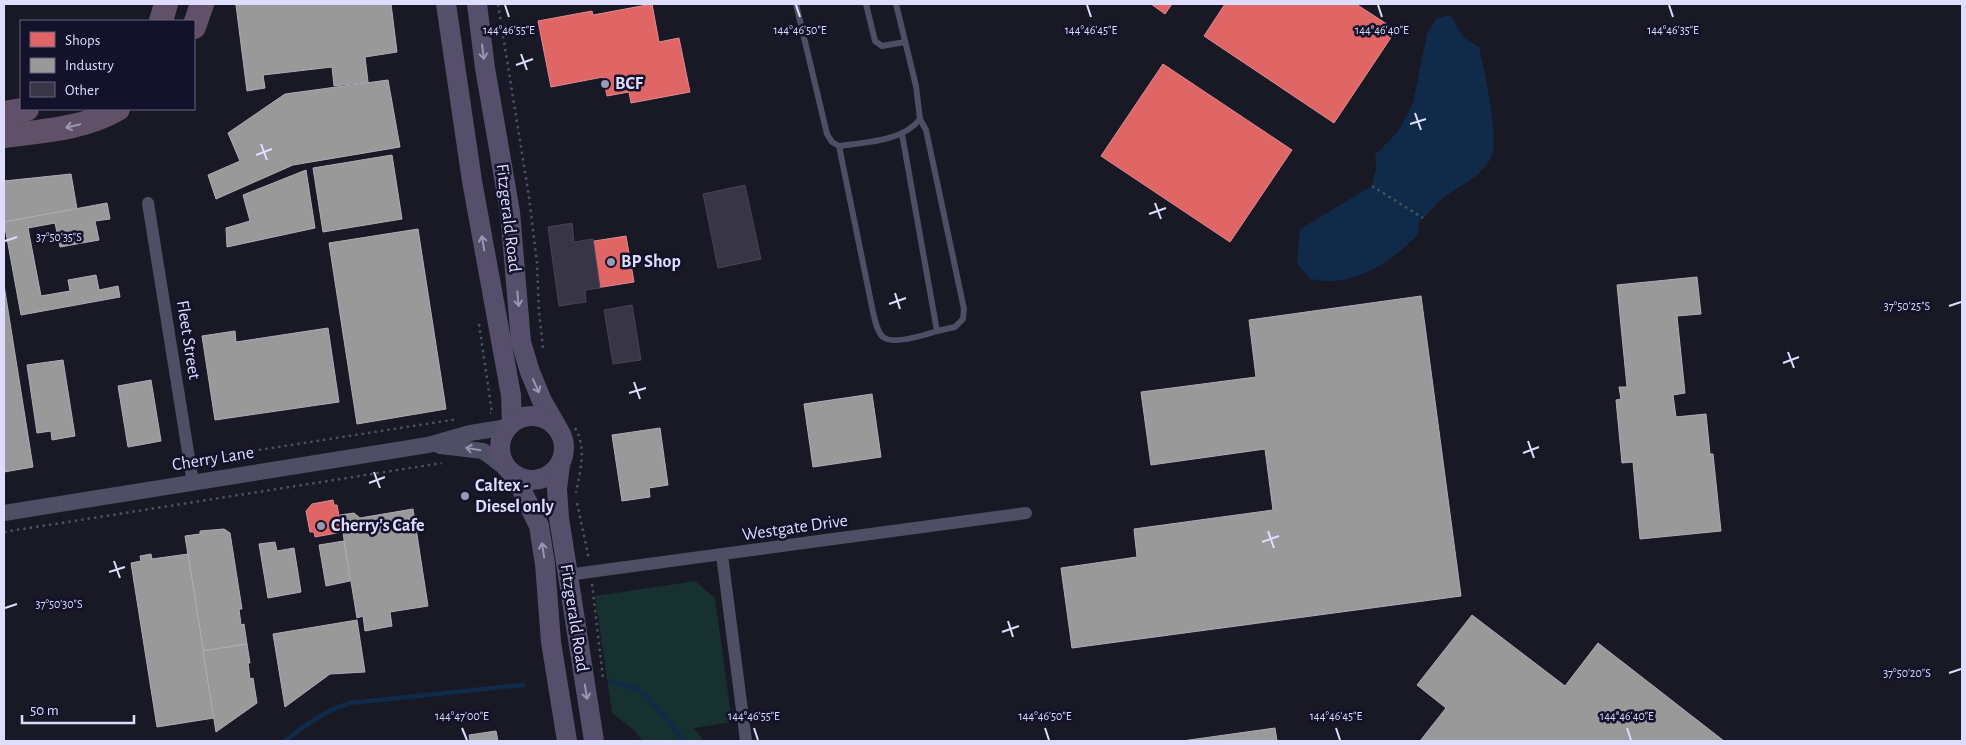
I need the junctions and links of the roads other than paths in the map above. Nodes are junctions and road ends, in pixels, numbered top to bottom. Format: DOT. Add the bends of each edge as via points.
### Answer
graph roads {
  1 [pos="166,4"];
  2 [pos="202,4"];
  3 [pos="446,4"];
  4 [pos="477,4"];
  5 [pos="482,4"];
  6 [pos="796,4"];
  7 [pos="866,4"];
  8 [pos="896,4"];
  9 [pos="161,20"];
  10 [pos="195,24"];
  11 [pos="905,42"];
  12 [pos="21,110"];
  13 [pos="116,110"];
  14 [pos="4,113"];
  15 [pos="920,119"];
  16 [pos="902,134"];
  17 [pos="4,136"];
  18 [pos="839,146"];
  19 [pos="148,203"];
  20 [pos="937,331"];
  21 [pos="510,425"];
  22 [pos="557,427"];
  23 [pos="428,445"];
  24 [pos="560,464"];
  25 [pos="514,474"];
  26 [pos="193,482"];
  27 [pos="4,512"];
  28 [pos="1026,514"];
  29 [pos="722,555"];
  30 [pos="567,575"];
  31 [pos="567,741"];
  32 [pos="594,741"];
  33 [pos="746,741"];
  1 -- 9 [label="highway"];
  2 -- 10 [label="highway"];
  21 -- 3 [label="main road, Fitzgerald Road, one-way" via="511,395 472,181"];
  4 -- 5 [label="lane"];
  4 -- 22 [label="main road, Fitzgerald Road, one-way" via="510,212 521,342 542,401"];
  6 -- 18 [label="lane" via="827,134"];
  7 -- 11 [label="lane" via="875,41 882,46"];
  8 -- 11 [label="lane"];
  11 -- 15 [label="lane"];
  12 -- 14 [label="highway"];
  13 -- 17 [label="highway, one-way" via="75,126"];
  15 -- 16 [label="lane"];
  15 -- 20 [label="lane" via="926,130 964,309 963,319 954,327"];
  16 -- 18 [label="lane"];
  16 -- 20 [label="lane"];
  18 -- 20 [label="lane" via="878,330 888,340"];
  19 -- 26 [label="street, Fleet Street"];
  21 -- 22 [label="main road" via="521,418 540,416"];
  21 -- 23 [label="street, Cherry Lane"];
  21 -- 25 [label="main road" via="500,445 505,464"];
  22 -- 24 [label="main road" via="564,445"];
  25 -- 23 [label="street, Cherry Lane, one-way" via="484,451"];
  23 -- 26 [label="street, Cherry Lane"];
  24 -- 25 [label="main road" via="546,477 526,479"];
  24 -- 30 [label="main road, Fitzgerald Road" via="557,489"];
  31 -- 25 [label="main road, Fitzgerald Road, one-way" via="551,642 546,564 539,526"];
  26 -- 27 [label="street, Cherry Lane"];
  28 -- 29 [label="street, Westgate Drive"];
  29 -- 30 [label="street, Westgate Drive"];
  29 -- 33 [label="street"];
  30 -- 32 [label="main road, Fitzgerald Road, one-way"];
}
